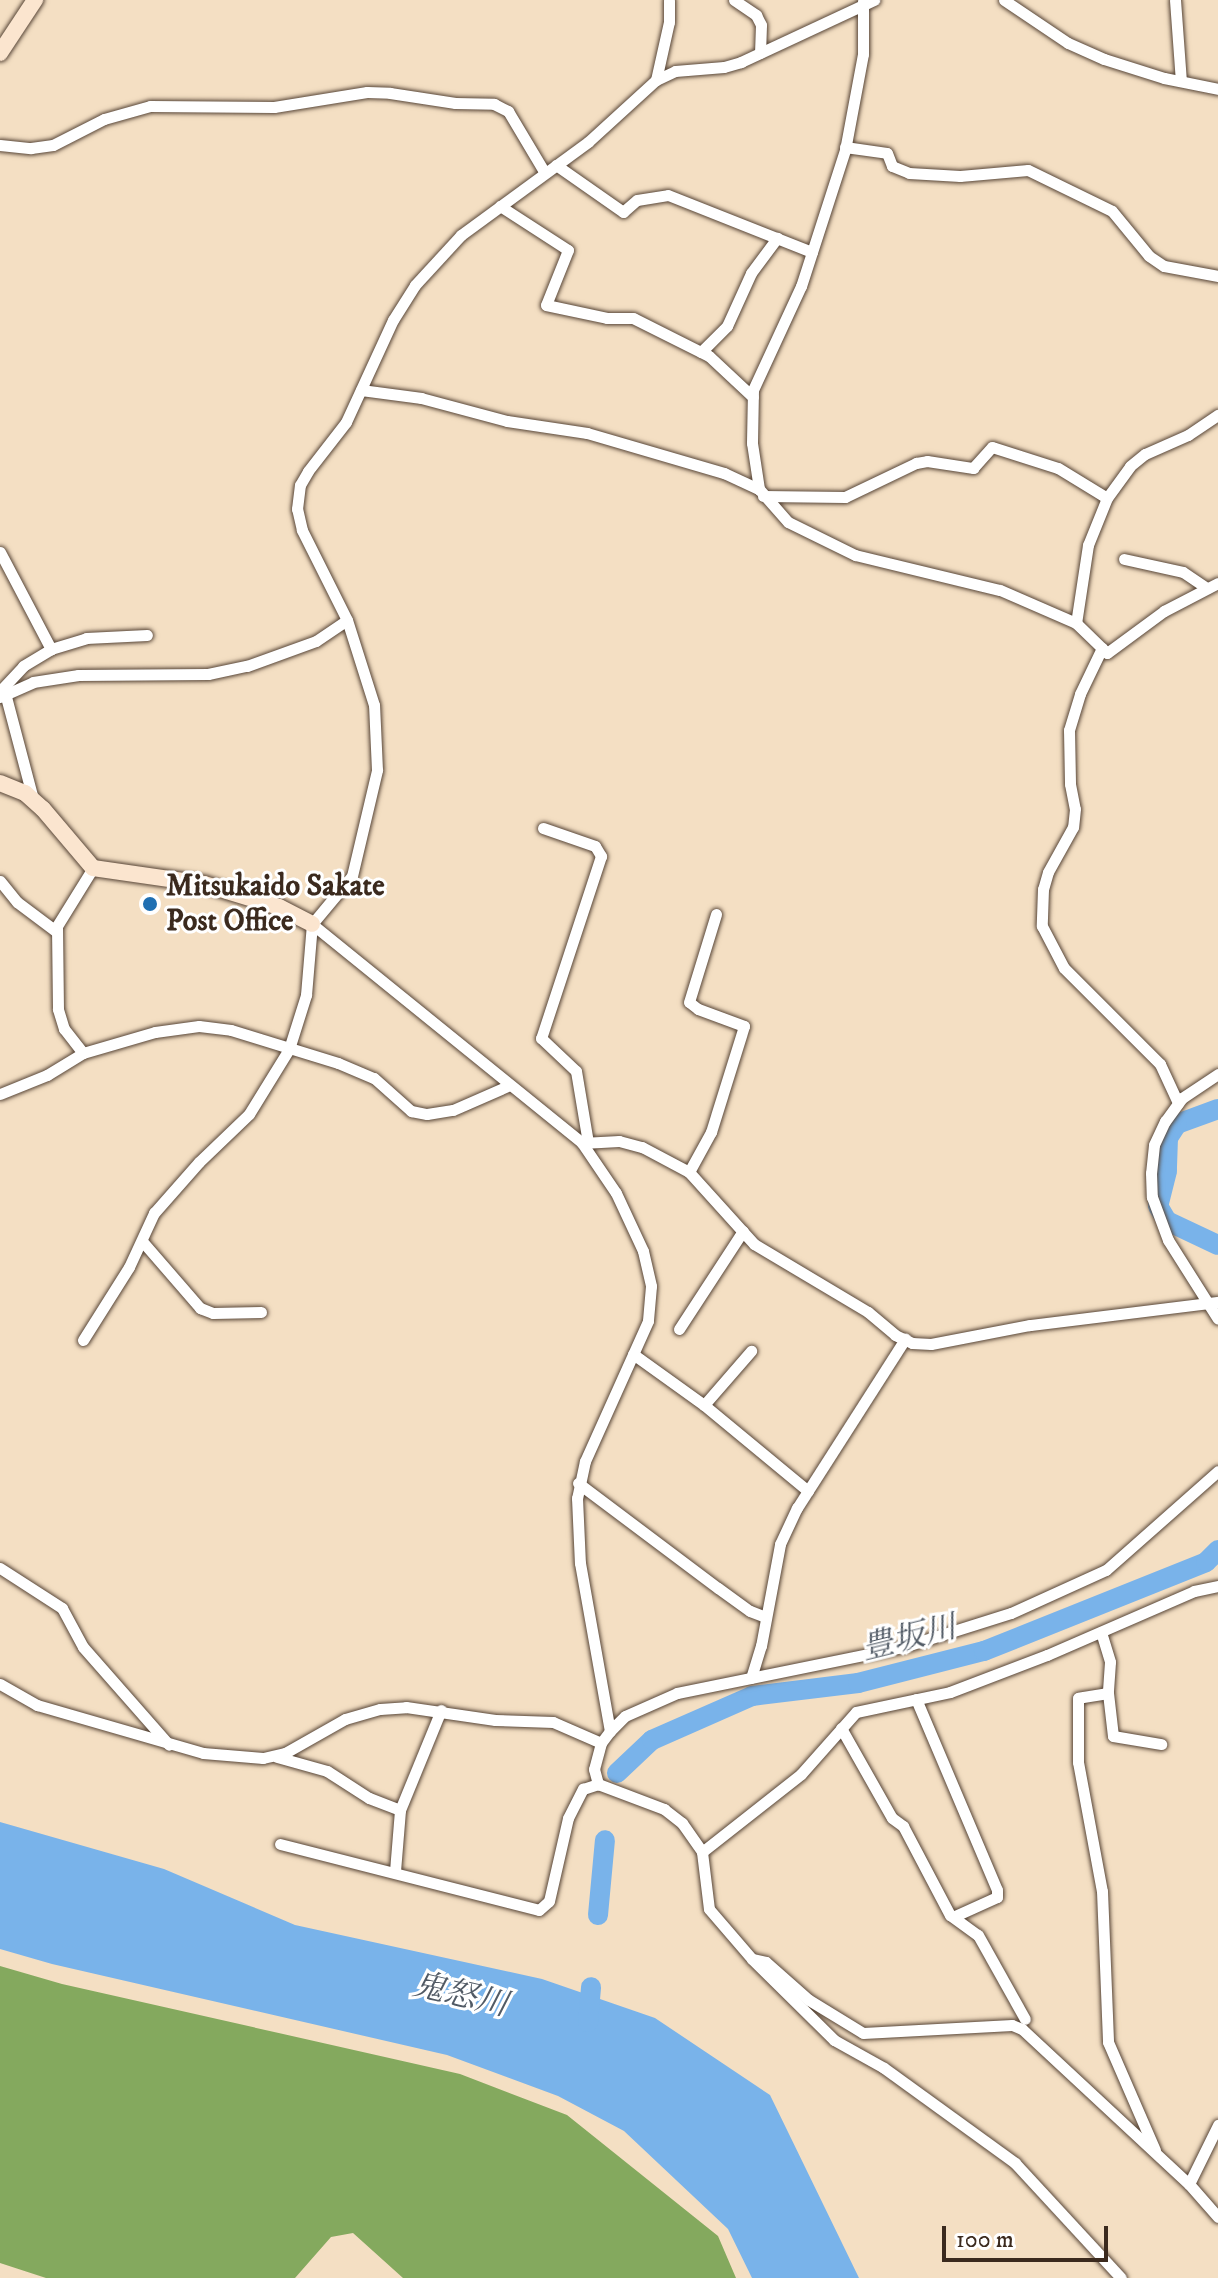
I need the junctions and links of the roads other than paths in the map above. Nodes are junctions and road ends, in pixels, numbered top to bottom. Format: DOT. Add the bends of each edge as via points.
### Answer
graph roads {
  1 [pos="35,0"];
  2 [pos="669,0"];
  3 [pos="734,0"];
  4 [pos="1004,0"];
  5 [pos="1175,0"];
  6 [pos="867,2"];
  7 [pos="0,53"];
  8 [pos="760,53"];
  9 [pos="656,80"];
  10 [pos="1181,81"];
  11 [pos="1218,89"];
  12 [pos="0,145"];
  13 [pos="845,147"];
  14 [pos="556,165"];
  15 [pos="545,173"];
  16 [pos="500,206"];
  17 [pos="777,238"];
  18 [pos="812,252"];
  19 [pos="1218,276"];
  20 [pos="701,352"];
  21 [pos="361,390"];
  22 [pos="753,397"];
  23 [pos="1218,415"];
  24 [pos="761,492"];
  25 [pos="1107,498"];
  26 [pos="0,552"];
  27 [pos="1124,559"];
  28 [pos="1212,586"];
  29 [pos="347,620"];
  30 [pos="1076,623"];
  31 [pos="147,635"];
  32 [pos="1102,648"];
  33 [pos="51,649"];
  34 [pos="2,694"];
  35 [pos="0,783"];
  36 [pos="33,799"];
  37 [pos="543,828"];
  38 [pos="93,868"];
  39 [pos="0,881"];
  40 [pos="716,914"];
  41 [pos="312,924"];
  42 [pos="57,932"];
  43 [pos="289,1049"];
  44 [pos="83,1053"];
  45 [pos="1218,1074"];
  46 [pos="510,1085"];
  47 [pos="0,1094"];
  48 [pos="1178,1103"];
  49 [pos="585,1143"];
  50 [pos="689,1172"];
  51 [pos="743,1231"];
  52 [pos="142,1241"];
  53 [pos="1213,1303"];
  54 [pos="261,1312"];
  55 [pos="1218,1319"];
  56 [pos="679,1329"];
  57 [pos="905,1339"];
  58 [pos="83,1340"];
  59 [pos="751,1351"];
  60 [pos="633,1354"];
  61 [pos="704,1405"];
  62 [pos="1218,1471"];
  63 [pos="578,1483"];
  64 [pos="808,1491"];
  65 [pos="0,1568"];
  66 [pos="1218,1586"];
  67 [pos="766,1617"];
  68 [pos="1101,1632"];
  69 [pos="751,1678"];
  70 [pos="0,1684"];
  71 [pos="1108,1693"];
  72 [pos="916,1699"];
  73 [pos="441,1710"];
  74 [pos="841,1728"];
  75 [pos="610,1731"];
  76 [pos="601,1743"];
  77 [pos="1161,1744"];
  78 [pos="170,1745"];
  79 [pos="272,1756"];
  80 [pos="602,1786"];
  81 [pos="400,1810"];
  82 [pos="280,1844"];
  83 [pos="702,1852"];
  84 [pos="395,1871"];
  85 [pos="953,1917"];
  86 [pos="752,1959"];
  87 [pos="1025,2019"];
  88 [pos="1218,2125"];
  89 [pos="1157,2155"];
  90 [pos="1189,2184"];
  91 [pos="1218,2217"];
  92 [pos="1121,2278"];
  1 -- 7 [label="street"];
  2 -- 9 [label="street"];
  3 -- 8 [label="street" via="761,25"];
  4 -- 10 [label="street" via="1068,43"];
  5 -- 10 [label="street"];
  6 -- 8 [label="street"];
  6 -- 13 [label="street"];
  8 -- 9 [label="street" via="724,67 693,68"];
  9 -- 14 [label="street"];
  10 -- 11 [label="street"];
  12 -- 15 [label="street" via="53,145 104,119 150,106 274,107 390,93 494,104 508,111"];
  13 -- 18 [label="street"];
  13 -- 19 [label="street" via="887,153 892,166 909,173 960,176 1028,170 1112,211 1149,256 1164,266"];
  14 -- 15 [label="street"];
  14 -- 17 [label="street" via="623,212 637,200 668,195"];
  15 -- 16 [label="street"];
  16 -- 20 [label="street" via="568,250 546,305 633,318"];
  16 -- 21 [label="street" via="461,235 415,285"];
  17 -- 18 [label="street"];
  17 -- 20 [label="street" via="751,273 727,326"];
  18 -- 22 [label="street"];
  20 -- 22 [label="street"];
  21 -- 24 [label="street" via="587,433 724,473"];
  21 -- 29 [label="street" via="346,422 300,485 297,509 302,530"];
  22 -- 24 [label="street" via="752,443"];
  23 -- 25 [label="street" via="1145,454"];
  24 -- 25 [label="street" via="845,497 916,463 973,468 992,447 1058,468"];
  24 -- 30 [label="street" via="788,522 855,555 1000,590"];
  25 -- 30 [label="street" via="1088,545"];
  26 -- 33 [label="street"];
  27 -- 28 [label="street" via="1183,572"];
  28 -- 32 [label="street" via="1164,611 1116,649 1107,653"];
  29 -- 34 [label="street" via="316,641 247,666 208,674 78,675 33,682"];
  29 -- 41 [label="street" via="374,705 377,770 352,876"];
  30 -- 32 [label="street"];
  31 -- 33 [label="street" via="86,638"];
  32 -- 48 [label="street" via="1069,730 1073,827 1048,872 1042,926 1064,968 1160,1064"];
  33 -- 34 [label="street" via="23,666"];
  34 -- 36 [label="street"];
  35 -- 36 [label="street"];
  36 -- 38 [label="street"];
  37 -- 49 [label="street" via="595,846 601,856 541,1038 576,1071"];
  38 -- 41 [label="street" via="204,884 290,911"];
  38 -- 42 [label="street"];
  39 -- 42 [label="street" via="17,902"];
  40 -- 50 [label="street" via="689,1002 744,1026 711,1132"];
  41 -- 43 [label="street" via="306,995"];
  41 -- 46 [label="street"];
  42 -- 44 [label="street" via="58,1009 64,1029"];
  43 -- 44 [label="street" via="231,1030 199,1026 155,1032"];
  43 -- 46 [label="street" via="374,1078 411,1111 427,1114 453,1110"];
  43 -- 52 [label="street" via="249,1114 168,1195"];
  44 -- 47 [label="street"];
  45 -- 48 [label="street"];
  46 -- 49 [label="street"];
  48 -- 53 [label="street" via="1154,1145 1152,1197 1168,1240"];
  49 -- 50 [label="street" via="619,1141 642,1147"];
  49 -- 60 [label="street" via="643,1251 651,1286 648,1321"];
  50 -- 51 [label="street"];
  51 -- 56 [label="street"];
  51 -- 57 [label="street" via="782,1263"];
  52 -- 54 [label="street" via="200,1308 213,1313"];
  52 -- 58 [label="street"];
  53 -- 55 [label="street"];
  53 -- 57 [label="street" via="1030,1325 931,1344"];
  57 -- 64 [label="street"];
  59 -- 61 [label="street"];
  60 -- 61 [label="street"];
  60 -- 63 [label="street"];
  61 -- 64 [label="street"];
  62 -- 69 [label="street" via="1106,1570 1077,1584 955,1634"];
  63 -- 67 [label="street" via="750,1611"];
  63 -- 75 [label="street" via="580,1563"];
  64 -- 67 [label="street" via="780,1544"];
  65 -- 78 [label="street" via="62,1608 83,1647"];
  66 -- 68 [label="street" via="1194,1591"];
  67 -- 69 [label="street"];
  68 -- 71 [label="street" via="1110,1662"];
  68 -- 72 [label="street" via="997,1675"];
  69 -- 75 [label="street" via="654,1700"];
  70 -- 78 [label="street" via="37,1705"];
  71 -- 77 [label="street" via="1113,1736"];
  71 -- 89 [label="street" via="1078,1698 1078,1762 1102,1891 1108,2042"];
  72 -- 74 [label="street" via="856,1712"];
  72 -- 85 [label="street" via="997,1890 997,1897"];
  73 -- 76 [label="street" via="495,1720 553,1722"];
  73 -- 79 [label="street" via="380,1709 345,1719"];
  73 -- 81 [label="street"];
  74 -- 83 [label="street" via="801,1774"];
  74 -- 85 [label="street"];
  75 -- 76 [label="street"];
  76 -- 80 [label="street" via="594,1769"];
  78 -- 79 [label="street" via="203,1753"];
  79 -- 81 [label="street" via="327,1771 369,1798"];
  80 -- 83 [label="street" via="664,1809 682,1823"];
  80 -- 84 [label="street" via="583,1789 568,1818 545,1908"];
  81 -- 84 [label="street"];
  82 -- 84 [label="street"];
  83 -- 86 [label="street" via="709,1909"];
  85 -- 87 [label="street" via="978,1935"];
  86 -- 89 [label="street" via="766,1962 809,2000 863,2033 1012,2025 1022,2029"];
  86 -- 92 [label="street" via="834,2040 884,2068 1015,2163"];
  88 -- 90 [label="street"];
  89 -- 90 [label="street"];
  90 -- 91 [label="street"];
}
